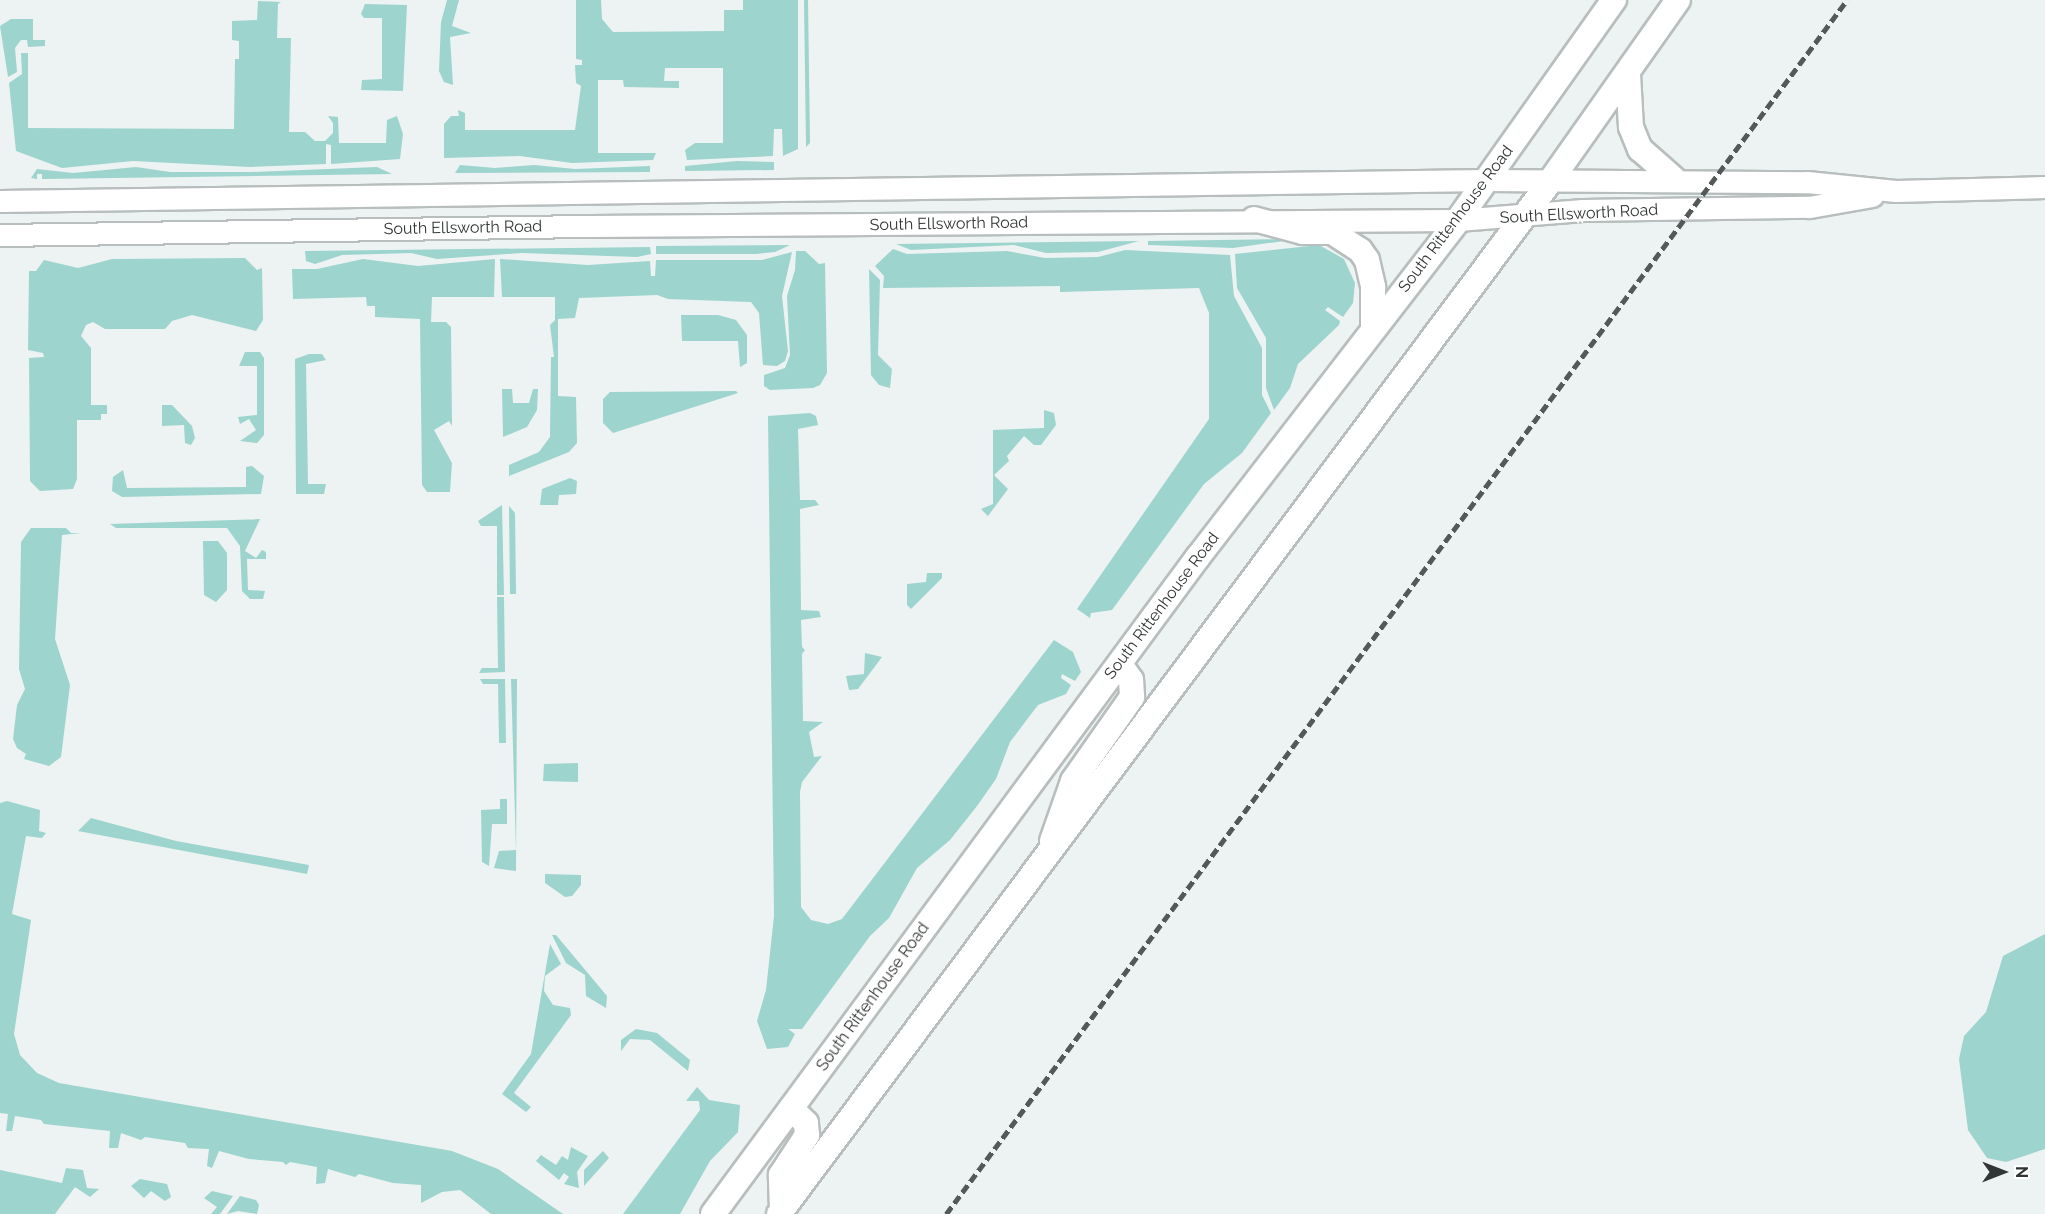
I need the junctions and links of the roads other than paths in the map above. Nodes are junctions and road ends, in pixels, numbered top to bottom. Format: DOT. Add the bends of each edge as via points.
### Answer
graph roads {
  1 [pos="1614,0"];
  2 [pos="1678,0"];
  3 [pos="1628,74"];
  4 [pos="1674,179"];
  5 [pos="1486,180"];
  6 [pos="1551,180"];
  7 [pos="2045,187"];
  8 [pos="1896,191"];
  9 [pos="0,201"];
  10 [pos="1523,217"];
  11 [pos="1254,219"];
  12 [pos="1458,220"];
  13 [pos="0,235"];
  14 [pos="1373,329"];
  15 [pos="1120,664"];
  16 [pos="1048,855"];
  17 [pos="791,1108"];
  18 [pos="781,1212"];
  19 [pos="713,1214"];
  1 -- 5 [label="main road, South Rittenhouse Road"];
  2 -- 3 [label="main road"];
  3 -- 4 [label="main road" via="1631,127 1640,148"];
  3 -- 6 [label="main road"];
  4 -- 6 [label="street, South Ellsworth Road"];
  4 -- 8 [label="street, South Ellsworth Road" via="1807,182"];
  5 -- 6 [label="street, South Ellsworth Road"];
  5 -- 9 [label="street, South Ellsworth Road"];
  5 -- 12 [label="main road, South Rittenhouse Road"];
  6 -- 10 [label="main road"];
  7 -- 8 [label="street, South Ellsworth Road"];
  8 -- 10 [label="street, South Ellsworth Road" via="1809,207 1582,210"];
  10 -- 12 [label="street, South Ellsworth Road"];
  10 -- 16 [label="main road"];
  11 -- 12 [label="street, South Ellsworth Road"];
  11 -- 13 [label="street, South Ellsworth Road"];
  11 -- 14 [label="main road" via="1303,232 1332,232 1360,250 1367,260 1373,287"];
  12 -- 14 [label="main road, South Rittenhouse Road"];
  14 -- 15 [label="main road, South Rittenhouse Road"];
  15 -- 16 [label="main road" via="1131,680 1132,697 1073,781"];
  15 -- 17 [label="main road, South Rittenhouse Road"];
  16 -- 18 [label="main road"];
  17 -- 18 [label="main road" via="807,1124 807,1136 781,1175"];
  17 -- 19 [label="main road, South Rittenhouse Road"];
}
